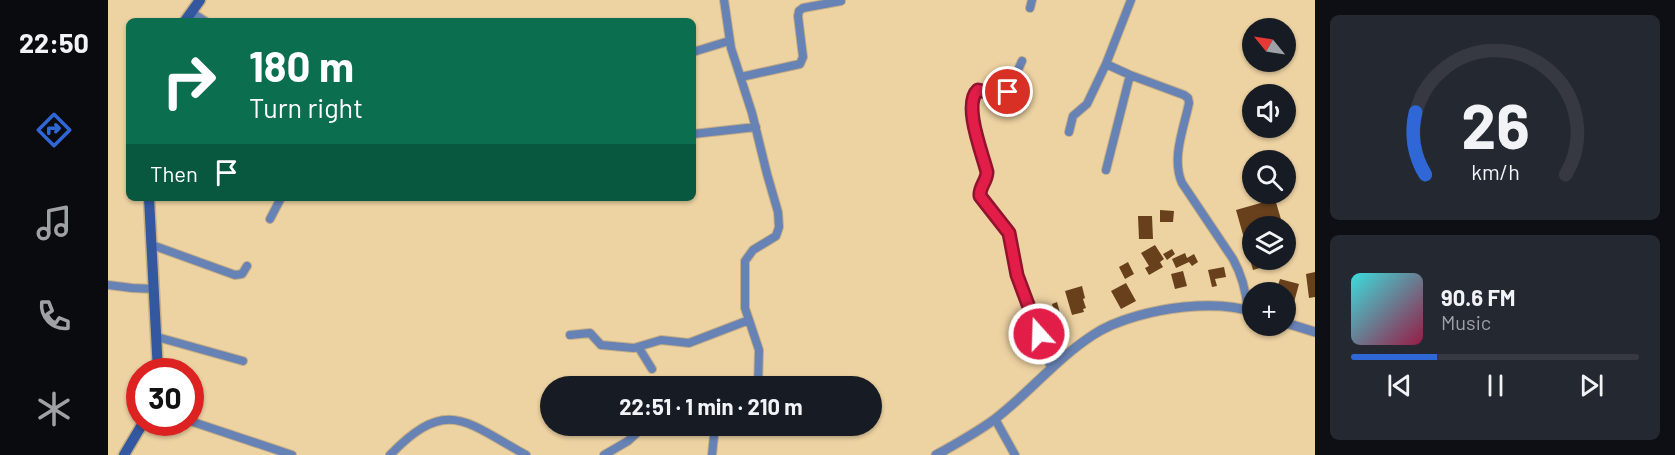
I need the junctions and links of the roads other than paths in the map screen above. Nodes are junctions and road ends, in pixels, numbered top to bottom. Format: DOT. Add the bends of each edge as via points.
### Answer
graph roads {
  1 [pos="200,0"];
  2 [pos="724,0"];
  3 [pos="1131,0"];
  4 [pos="841,1"];
  5 [pos="188,17"];
  6 [pos="729,41"];
  7 [pos="696,51"];
  8 [pos="1022,61"];
  9 [pos="1106,64"];
  10 [pos="1130,75"];
  11 [pos="741,77"];
  12 [pos="756,127"];
  13 [pos="1069,132"];
  14 [pos="696,134"];
  15 [pos="1106,170"];
  16 [pos="149,201"];
  17 [pos="279,201"];
  18 [pos="270,219"];
  19 [pos="152,245"];
  20 [pos="247,266"];
  21 [pos="1243,282"];
  22 [pos="108,285"];
  23 [pos="154,289"];
  24 [pos="1242,310"];
  25 [pos="749,320"];
  26 [pos="1296,326"];
  27 [pos="1315,332"];
  28 [pos="570,335"];
  29 [pos="157,337"];
  30 [pos="639,348"];
  31 [pos="158,358"];
  32 [pos="243,361"];
  33 [pos="1051,368"];
  34 [pos="652,369"];
  35 [pos="759,376"];
  36 [pos="995,419"];
  37 [pos="204,427"];
  38 [pos="135,436"];
  39 [pos="633,436"];
  40 [pos="714,436"];
  41 [pos="124,455"];
  42 [pos="291,455"];
  43 [pos="390,455"];
  44 [pos="526,455"];
  45 [pos="604,455"];
  46 [pos="711,455"];
  47 [pos="936,455"];
  48 [pos="1015,455"];
  1 -- 5 [label="main road"];
  2 -- 6 [label="street"];
  3 -- 9 [label="street"];
  4 -- 11 [label="street" via="799,11 803,57 800,64"];
  6 -- 7 [label="street"];
  6 -- 11 [label="street"];
  8 -- 33 [label="street" via="1005,95 978,90 974,95 976,140 987,172 979,193 1009,233 1017,275"];
  9 -- 10 [label="street"];
  9 -- 13 [label="street" via="1087,104 1071,120"];
  10 -- 15 [label="street"];
  10 -- 21 [label="street" via="1188,98 1179,174 1233,259"];
  11 -- 12 [label="street"];
  12 -- 14 [label="street"];
  12 -- 25 [label="street" via="780,220 776,236 753,250 745,261"];
  16 -- 19 [label="main road"];
  17 -- 18 [label="street"];
  19 -- 20 [label="street" via="235,275 242,274"];
  19 -- 23 [label="main road"];
  22 -- 23 [label="street"];
  23 -- 29 [label="main road"];
  24 -- 33 [label="street" via="1213,306 1153,311 1095,334"];
  25 -- 30 [label="street" via="688,343 661,340"];
  25 -- 35 [label="street" via="759,350"];
  26 -- 27 [label="street"];
  28 -- 30 [label="street" via="590,333 601,345"];
  29 -- 31 [label="main road"];
  29 -- 32 [label="street"];
  30 -- 34 [label="street"];
  33 -- 36 [label="street"];
  36 -- 47 [label="street"];
  36 -- 48 [label="street"];
  37 -- 42 [label="street"];
  38 -- 41 [label="main road"];
  39 -- 45 [label="street"];
  40 -- 46 [label="street"];
  43 -- 44 [label="street" via="419,430 450,420 477,426"];
}
